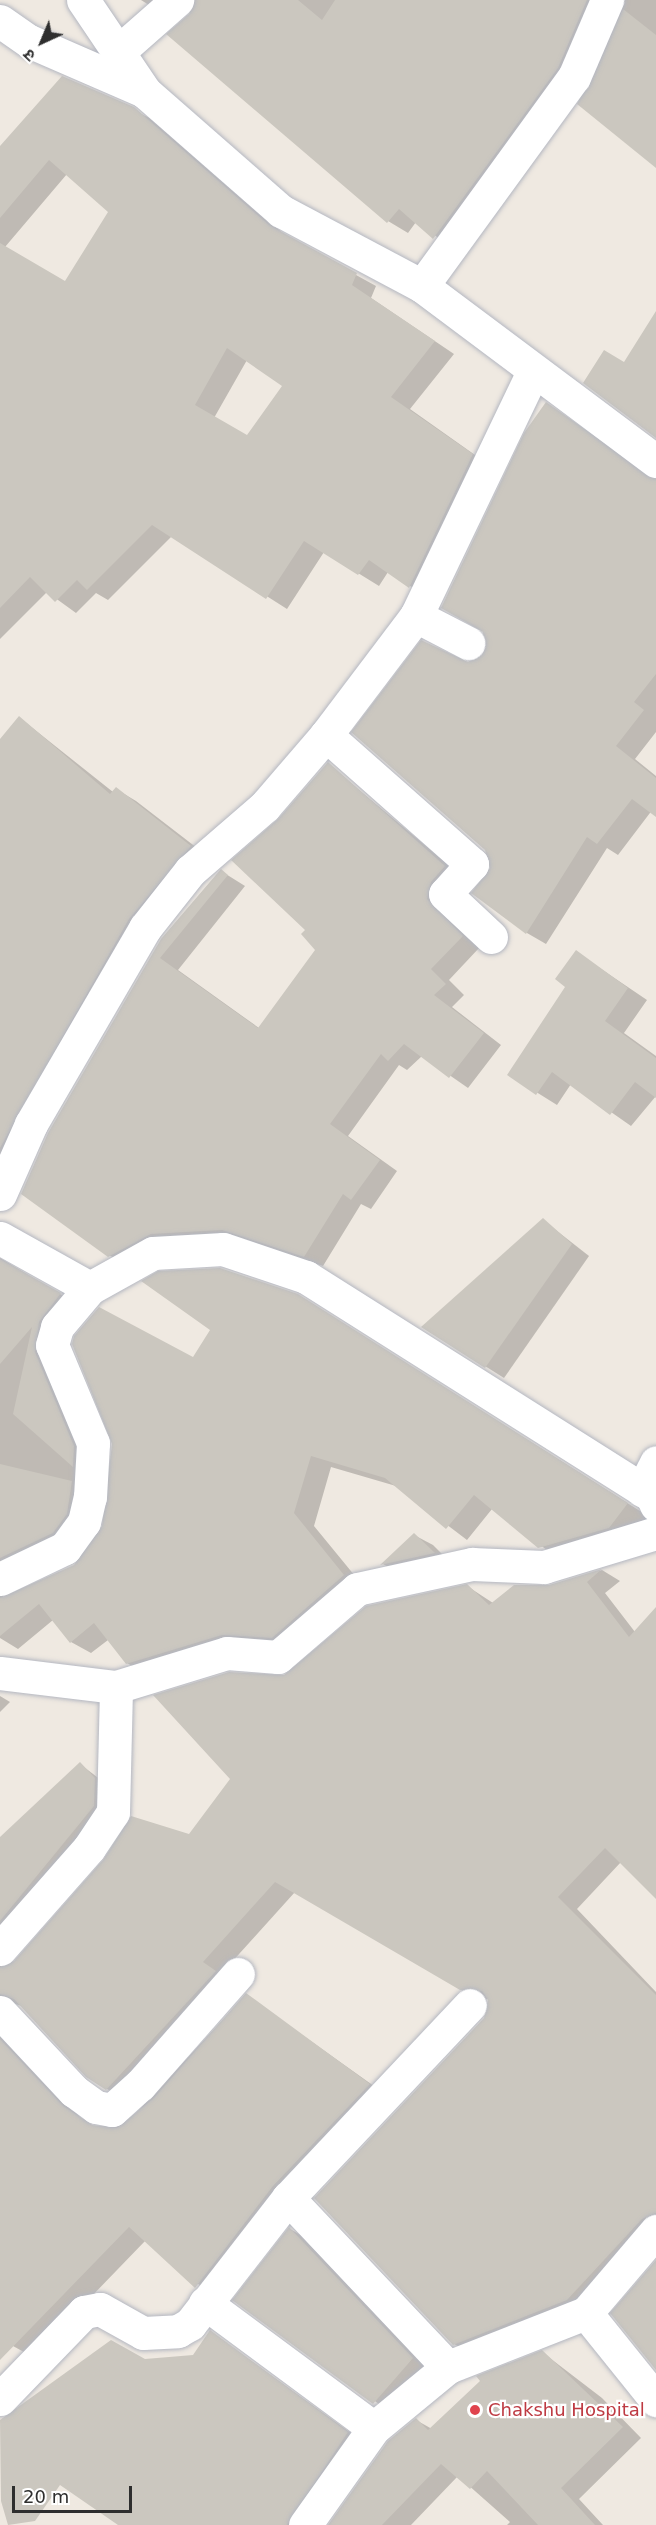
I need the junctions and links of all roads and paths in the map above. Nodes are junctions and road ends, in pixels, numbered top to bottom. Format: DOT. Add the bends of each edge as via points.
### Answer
graph roads {
  1 [pos="83,0"];
  2 [pos="177,0"];
  3 [pos="607,0"];
  4 [pos="0,21"];
  5 [pos="118,52"];
  6 [pos="145,92"];
  7 [pos="422,286"];
  8 [pos="534,372"];
  9 [pos="656,461"];
  10 [pos="416,616"];
  11 [pos="468,643"];
  12 [pos="326,735"];
  13 [pos="491,937"];
  14 [pos="0,1194"];
  15 [pos="0,1238"];
  16 [pos="90,1288"];
  17 [pos="651,1486"];
  18 [pos="656,1533"];
  19 [pos="0,1579"];
  20 [pos="0,1673"];
  21 [pos="116,1687"];
  22 [pos="0,1949"];
  23 [pos="238,1974"];
  24 [pos="470,2005"];
  25 [pos="0,2012"];
  26 [pos="288,2198"];
  27 [pos="656,2231"];
  28 [pos="205,2303"];
  29 [pos="586,2313"];
  30 [pos="448,2367"];
  31 [pos="0,2399"];
  32 [pos="656,2400"];
  33 [pos="374,2428"];
  34 [pos="305,2525"];
  1 -- 5 [label="street"];
  2 -- 5 [label="street"];
  3 -- 7 [label="street" via="574,77"];
  4 -- 6 [label="street" via="29,41"];
  5 -- 6 [label="street"];
  6 -- 7 [label="street" via="282,211"];
  7 -- 8 [label="street"];
  8 -- 9 [label="street"];
  8 -- 10 [label="street"];
  10 -- 11 [label="street"];
  10 -- 12 [label="street"];
  12 -- 13 [label="street" via="472,864 445,894"];
  12 -- 14 [label="street" via="265,806 190,871 145,928 31,1124"];
  15 -- 16 [label="street"];
  16 -- 17 [label="street" via="153,1253 224,1250 268,1260 355,1306"];
  16 -- 19 [label="street" via="57,1327 52,1345 87,1418 93,1443 84,1522 52,1557"];
  18 -- 21 [label="street" via="544,1567 472,1564 357,1589 278,1657 227,1653"];
  20 -- 21 [label="street"];
  21 -- 22 [label="street" via="113,1812 90,1848"];
  23 -- 25 [label="street" via="140,2085 112,2110 96,2107 74,2091"];
  24 -- 26 [label="street"];
  26 -- 28 [label="street"];
  26 -- 30 [label="street"];
  27 -- 29 [label="street"];
  28 -- 31 [label="street" via="190,2324 159,2334 143,2333 100,2309 84,2312"];
  28 -- 33 [label="street"];
  29 -- 30 [label="street"];
  29 -- 32 [label="street"];
  30 -- 33 [label="street"];
  33 -- 34 [label="street"];
}
